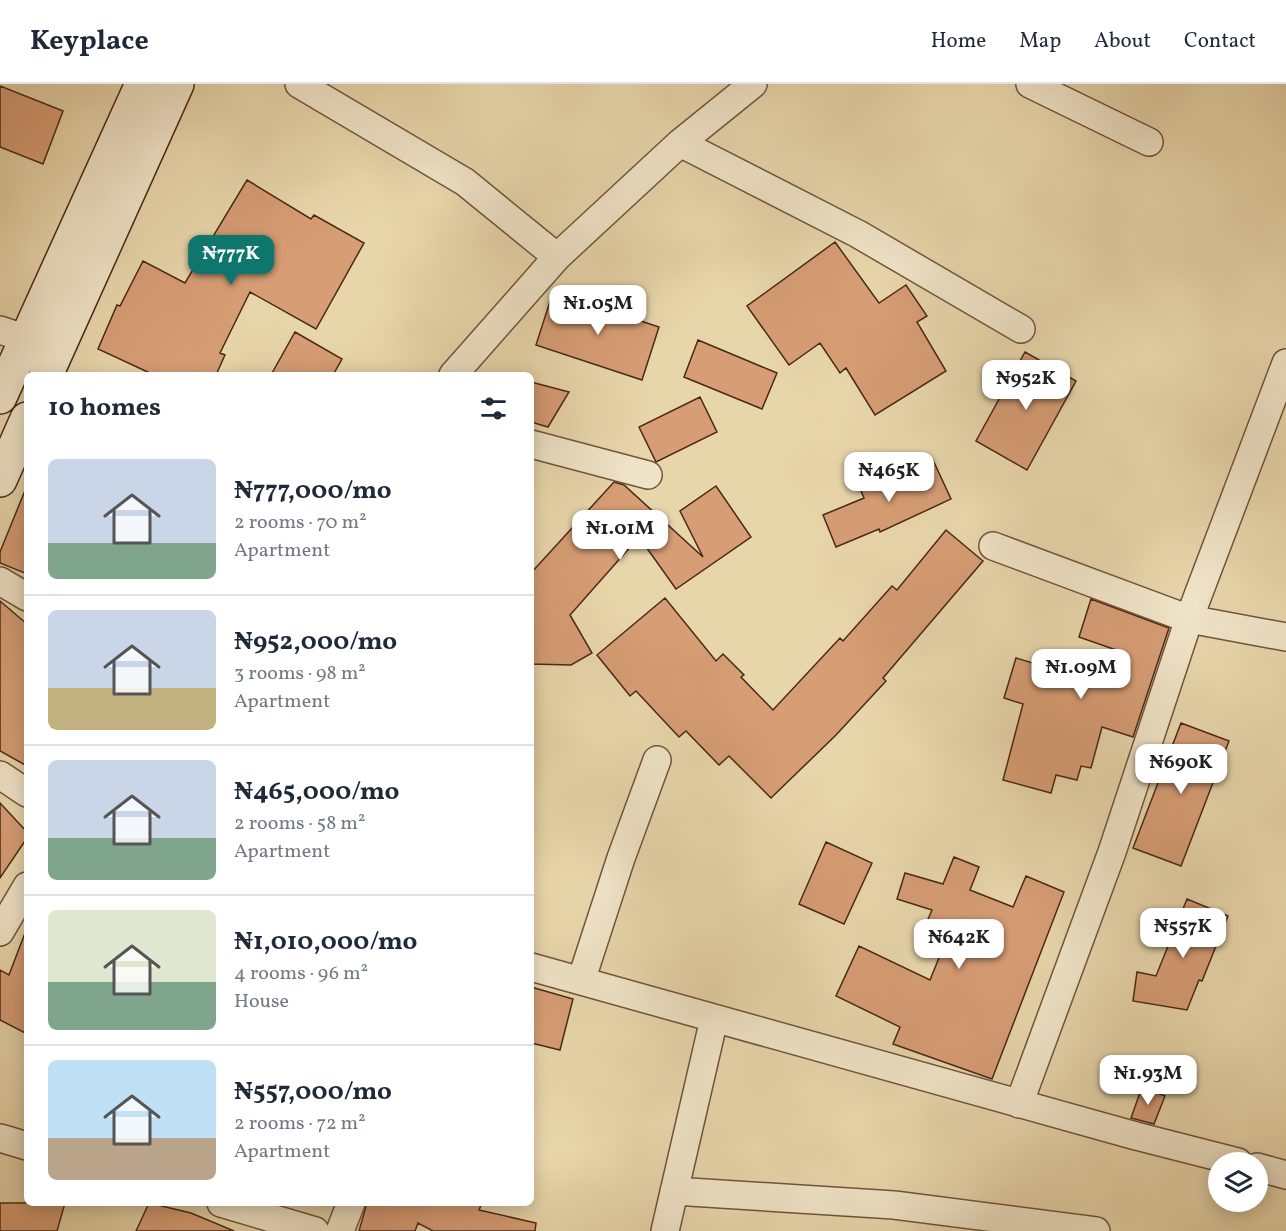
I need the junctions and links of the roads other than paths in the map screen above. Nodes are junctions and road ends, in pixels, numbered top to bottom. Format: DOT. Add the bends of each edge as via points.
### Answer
graph roads {
  1 [pos="142,84"];
  2 [pos="177,84"];
  3 [pos="299,84"];
  4 [pos="753,84"];
  5 [pos="1030,84"];
  6 [pos="1149,142"];
  7 [pos="680,143"];
  8 [pos="557,257"];
  9 [pos="1021,329"];
  10 [pos="14,335"];
  11 [pos="1286,363"];
  12 [pos="47,372"];
  13 [pos="456,372"];
  14 [pos="1280,394"];
  15 [pos="0,397"];
  16 [pos="24,426"];
  17 [pos="534,445"];
  18 [pos="648,475"];
  19 [pos="0,480"];
  20 [pos="993,546"];
  21 [pos="0,581"];
  22 [pos="24,595"];
  23 [pos="1189,619"];
  24 [pos="1286,637"];
  25 [pos="657,760"];
  26 [pos="0,775"];
  27 [pos="24,791"];
  28 [pos="24,891"];
  29 [pos="0,932"];
  30 [pos="534,968"];
  31 [pos="581,981"];
  32 [pos="714,1019"];
  33 [pos="1019,1104"];
  34 [pos="0,1138"];
  35 [pos="24,1145"];
  36 [pos="1208,1154"];
  37 [pos="1268,1170"];
  38 [pos="1286,1175"];
  39 [pos="674,1191"];
  40 [pos="231,1206"];
  41 [pos="350,1206"];
  42 [pos="315,1231"];
  43 [pos="340,1231"];
  44 [pos="664,1231"];
  45 [pos="1095,1231"];
  1 -- 10 [label="main road"];
  2 -- 12 [label="main road"];
  3 -- 8 [label="street" via="465,182"];
  4 -- 7 [label="street"];
  5 -- 6 [label="street"];
  7 -- 8 [label="street"];
  7 -- 9 [label="street" via="858,234"];
  8 -- 13 [label="street"];
  10 -- 15 [label="main road"];
  11 -- 14 [label="street"];
  14 -- 23 [label="street"];
  16 -- 19 [label="main road"];
  17 -- 18 [label="street"];
  20 -- 23 [label="street"];
  21 -- 22 [label="street"];
  23 -- 24 [label="street"];
  23 -- 33 [label="street" via="1112,852"];
  25 -- 31 [label="street"];
  26 -- 27 [label="street"];
  28 -- 29 [label="street"];
  30 -- 31 [label="street"];
  31 -- 32 [label="street"];
  32 -- 33 [label="street"];
  32 -- 39 [label="street"];
  33 -- 36 [label="street"];
  34 -- 35 [label="street"];
  37 -- 38 [label="street"];
  39 -- 44 [label="street"];
  39 -- 45 [label="street" via="894,1205"];
  40 -- 42 [label="street"];
  41 -- 43 [label="street"];
}
